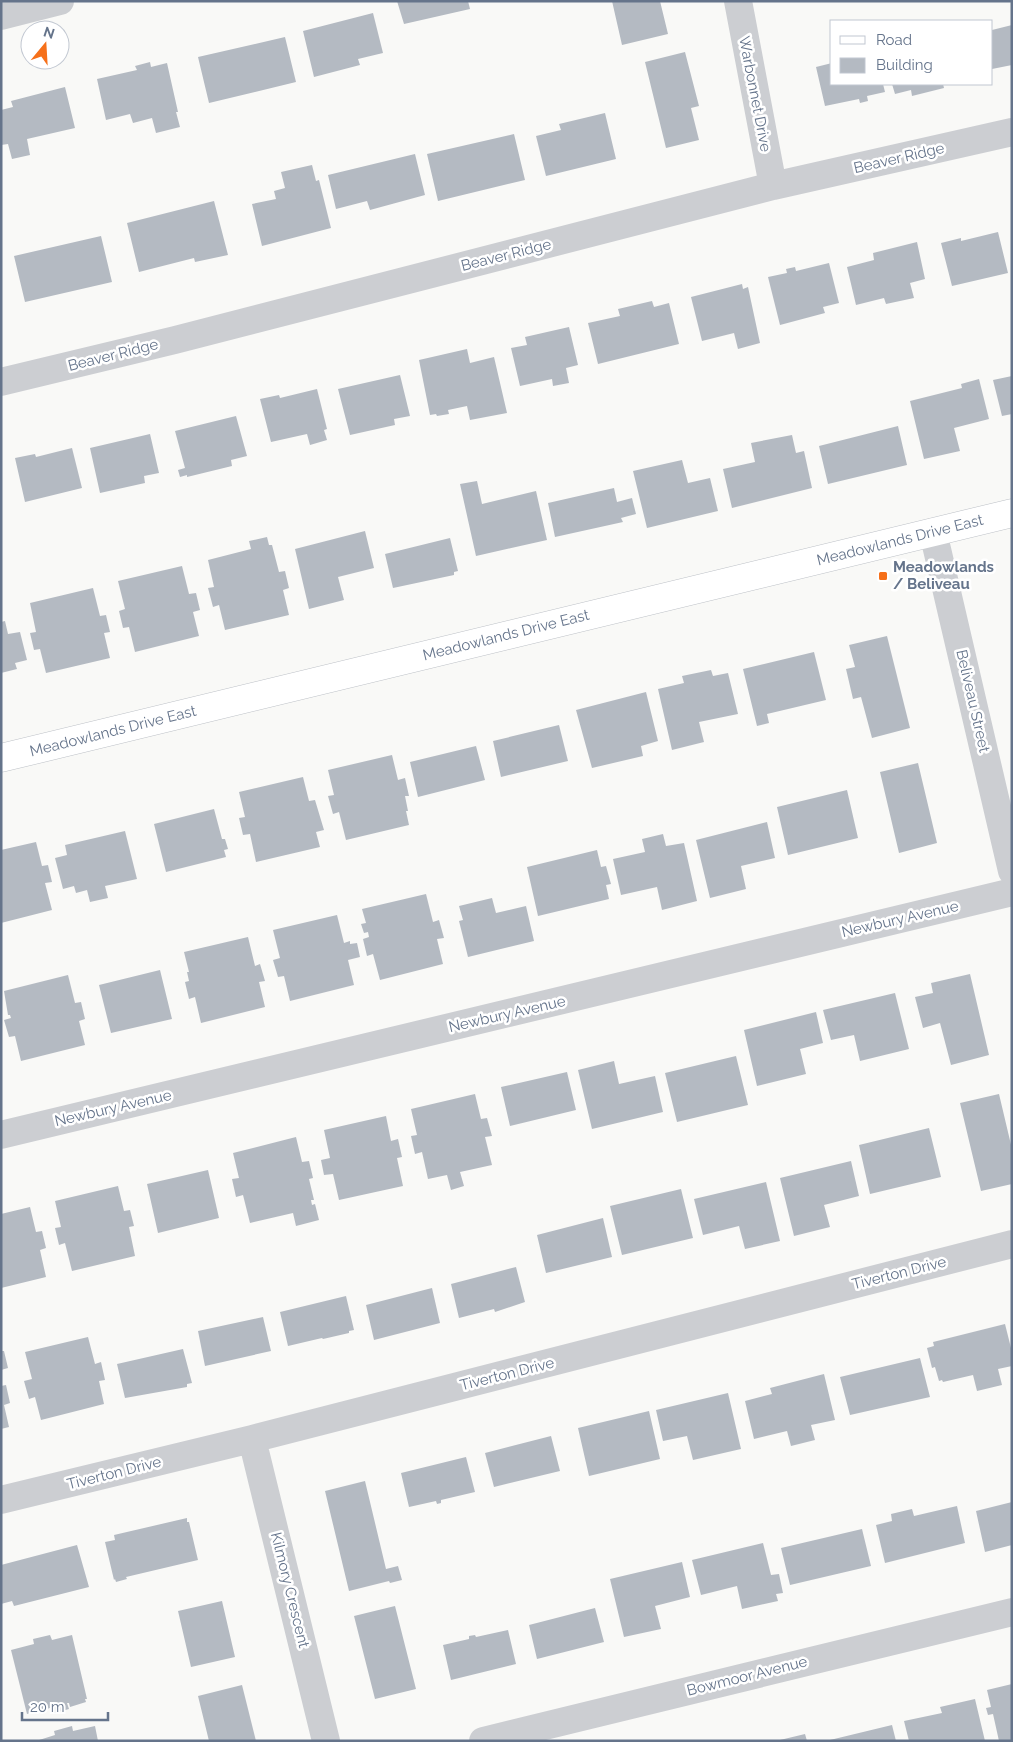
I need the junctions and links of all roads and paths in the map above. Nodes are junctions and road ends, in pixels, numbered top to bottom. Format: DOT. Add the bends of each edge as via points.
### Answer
graph roads {
  1 [pos="60,1"];
  2 [pos="738,1"];
  3 [pos="1,16"];
  4 [pos="1012,132"];
  5 [pos="773,186"];
  6 [pos="1,382"];
  7 [pos="1012,513"];
  8 [pos="933,532"];
  9 [pos="1,758"];
  10 [pos="1012,871"];
  11 [pos="1012,892"];
  12 [pos="1,1135"];
  13 [pos="1012,1244"];
  14 [pos="252,1439"];
  15 [pos="1,1500"];
  16 [pos="1012,1612"];
  17 [pos="326,1741"];
  18 [pos="483,1741"];
  1 -- 3 [label="street"];
  2 -- 5 [label="street, Warbonnet Drive"];
  4 -- 5 [label="street, Beaver Ridge"];
  5 -- 6 [label="street, Beaver Ridge"];
  7 -- 8 [label="main road, Meadowlands Drive East"];
  8 -- 9 [label="main road, Meadowlands Drive East"];
  8 -- 10 [label="street, Beliveau Street"];
  11 -- 12 [label="street, Newbury Avenue"];
  13 -- 14 [label="street, Tiverton Drive"];
  14 -- 15 [label="street, Tiverton Drive"];
  14 -- 17 [label="street, Kilmory Crescent"];
  16 -- 18 [label="street, Bowmoor Avenue"];
}
